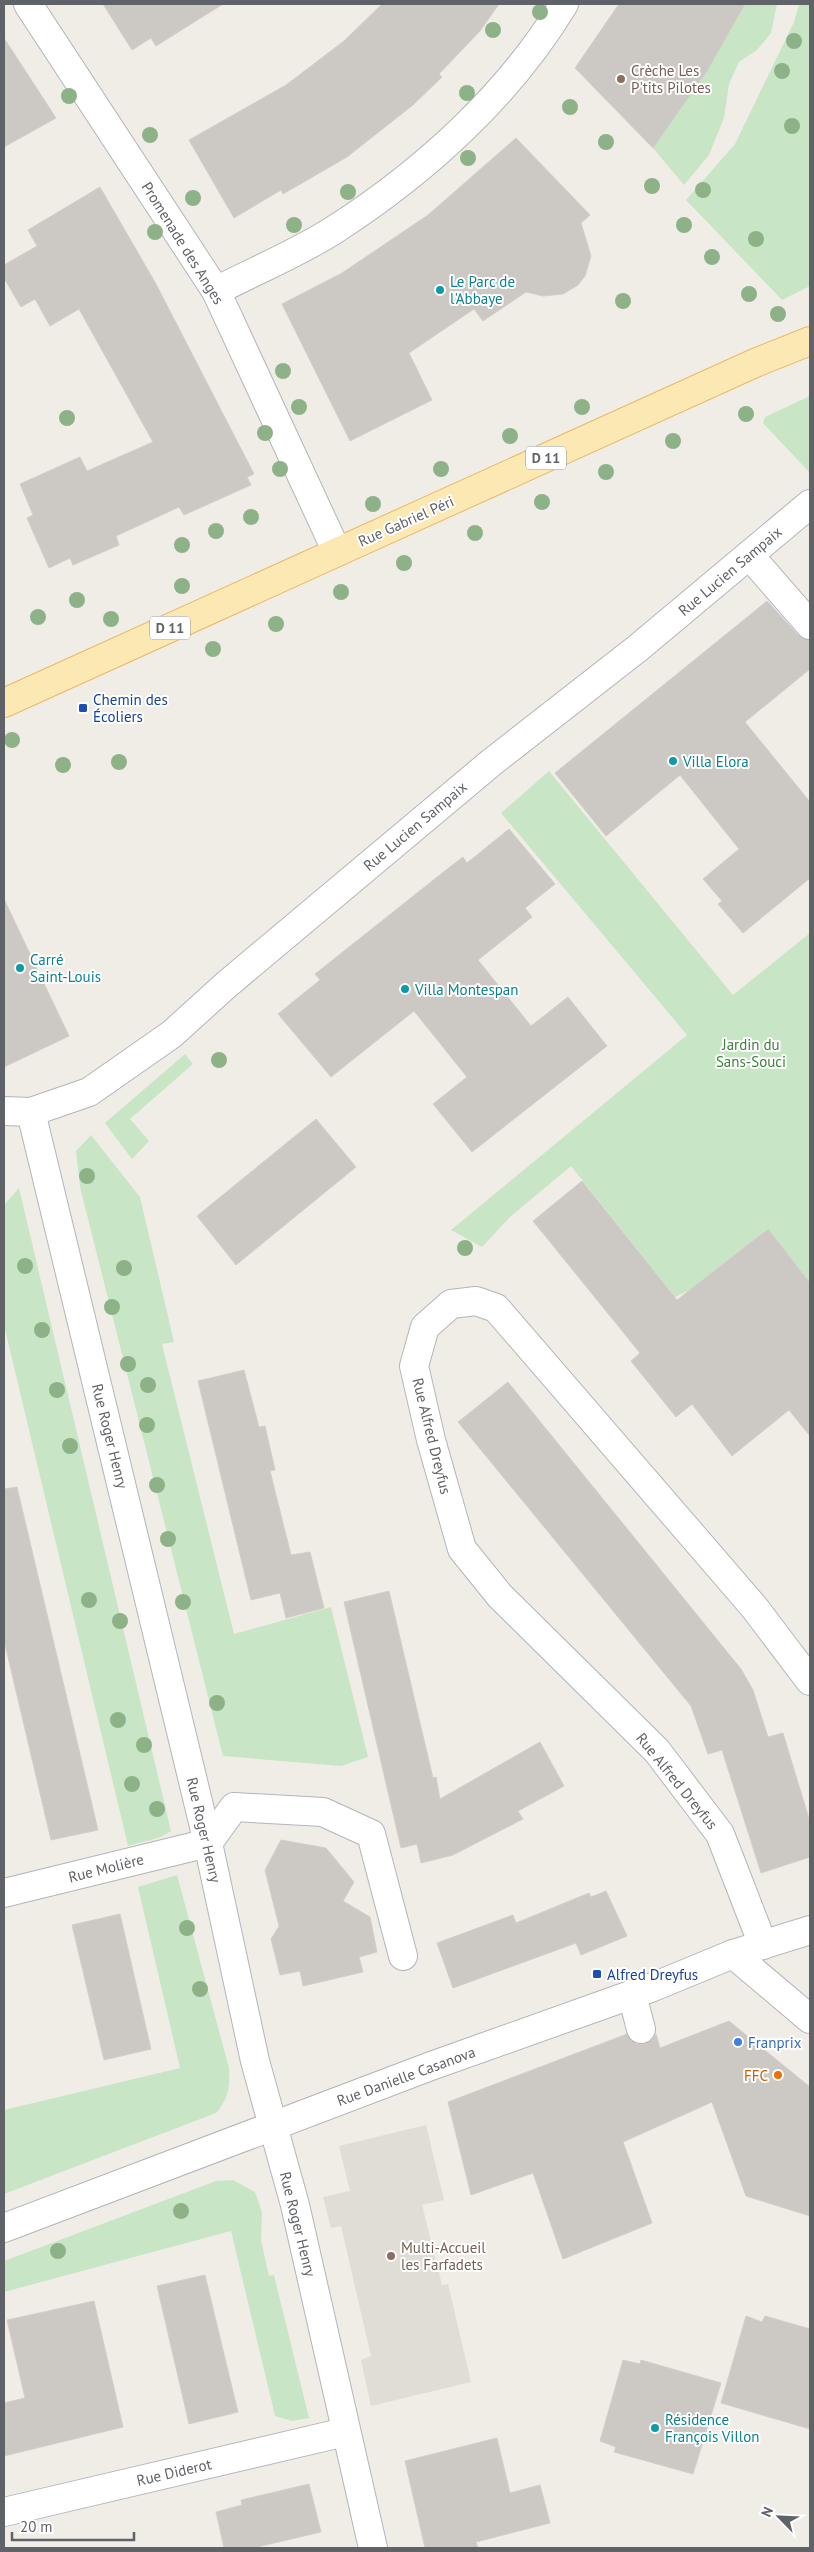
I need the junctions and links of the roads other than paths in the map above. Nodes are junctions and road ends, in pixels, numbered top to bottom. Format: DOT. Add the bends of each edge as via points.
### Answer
graph roads {
  1 [pos="28,4"];
  2 [pos="564,4"];
  3 [pos="216,291"];
  4 [pos="810,341"];
  5 [pos="810,504"];
  6 [pos="337,552"];
  7 [pos="749,555"];
  8 [pos="810,625"];
  9 [pos="4,703"];
  10 [pos="4,1110"];
  11 [pos="32,1112"];
  12 [pos="810,1681"];
  13 [pos="208,1843"];
  14 [pos="4,1893"];
  15 [pos="810,1930"];
  16 [pos="764,1944"];
  17 [pos="733,1954"];
  18 [pos="403,1956"];
  19 [pos="632,1995"];
  20 [pos="810,2019"];
  21 [pos="640,2029"];
  22 [pos="272,2127"];
  23 [pos="4,2228"];
  24 [pos="345,2432"];
  25 [pos="4,2512"];
  26 [pos="373,2548"];
  1 -- 3 [label="street, Promenade des Anges"];
  2 -- 3 [label="street" via="512,74 465,126 404,180 335,229"];
  3 -- 6 [label="street, Promenade des Anges"];
  4 -- 6 [label="main road, Rue Gabriel Péri / D 11"];
  5 -- 7 [label="street, Rue Lucien Sampaix"];
  6 -- 9 [label="main road, Rue Gabriel Péri / D 11"];
  7 -- 8 [label="street"];
  7 -- 11 [label="street, Rue Lucien Sampaix" via="638,648 492,762 172,1034 89,1092"];
  10 -- 11 [label="street, Rue Lucien Sampaix"];
  11 -- 13 [label="street, Rue Roger Henry"];
  12 -- 16 [label="street, Rue Alfred Dreyfus" via="754,1607 496,1308 476,1301 451,1304 425,1327 414,1366 462,1549 500,1596 656,1751 720,1834"];
  13 -- 14 [label="street, Rue Molière"];
  13 -- 18 [label="street" via="234,1807 323,1812 371,1834"];
  13 -- 22 [label="street, Rue Roger Henry"];
  15 -- 16 [label="street, Rue Danielle Casanova"];
  16 -- 17 [label="street, Rue Danielle Casanova"];
  17 -- 19 [label="street, Rue Danielle Casanova"];
  17 -- 20 [label="street"];
  19 -- 21 [label="street"];
  19 -- 22 [label="street, Rue Danielle Casanova" via="431,2066"];
  22 -- 23 [label="street, Rue Danielle Casanova"];
  22 -- 24 [label="street, Rue Roger Henry" via="295,2205"];
  24 -- 25 [label="street, Rue Diderot"];
  24 -- 26 [label="street, Rue Roger Henry"];
}
